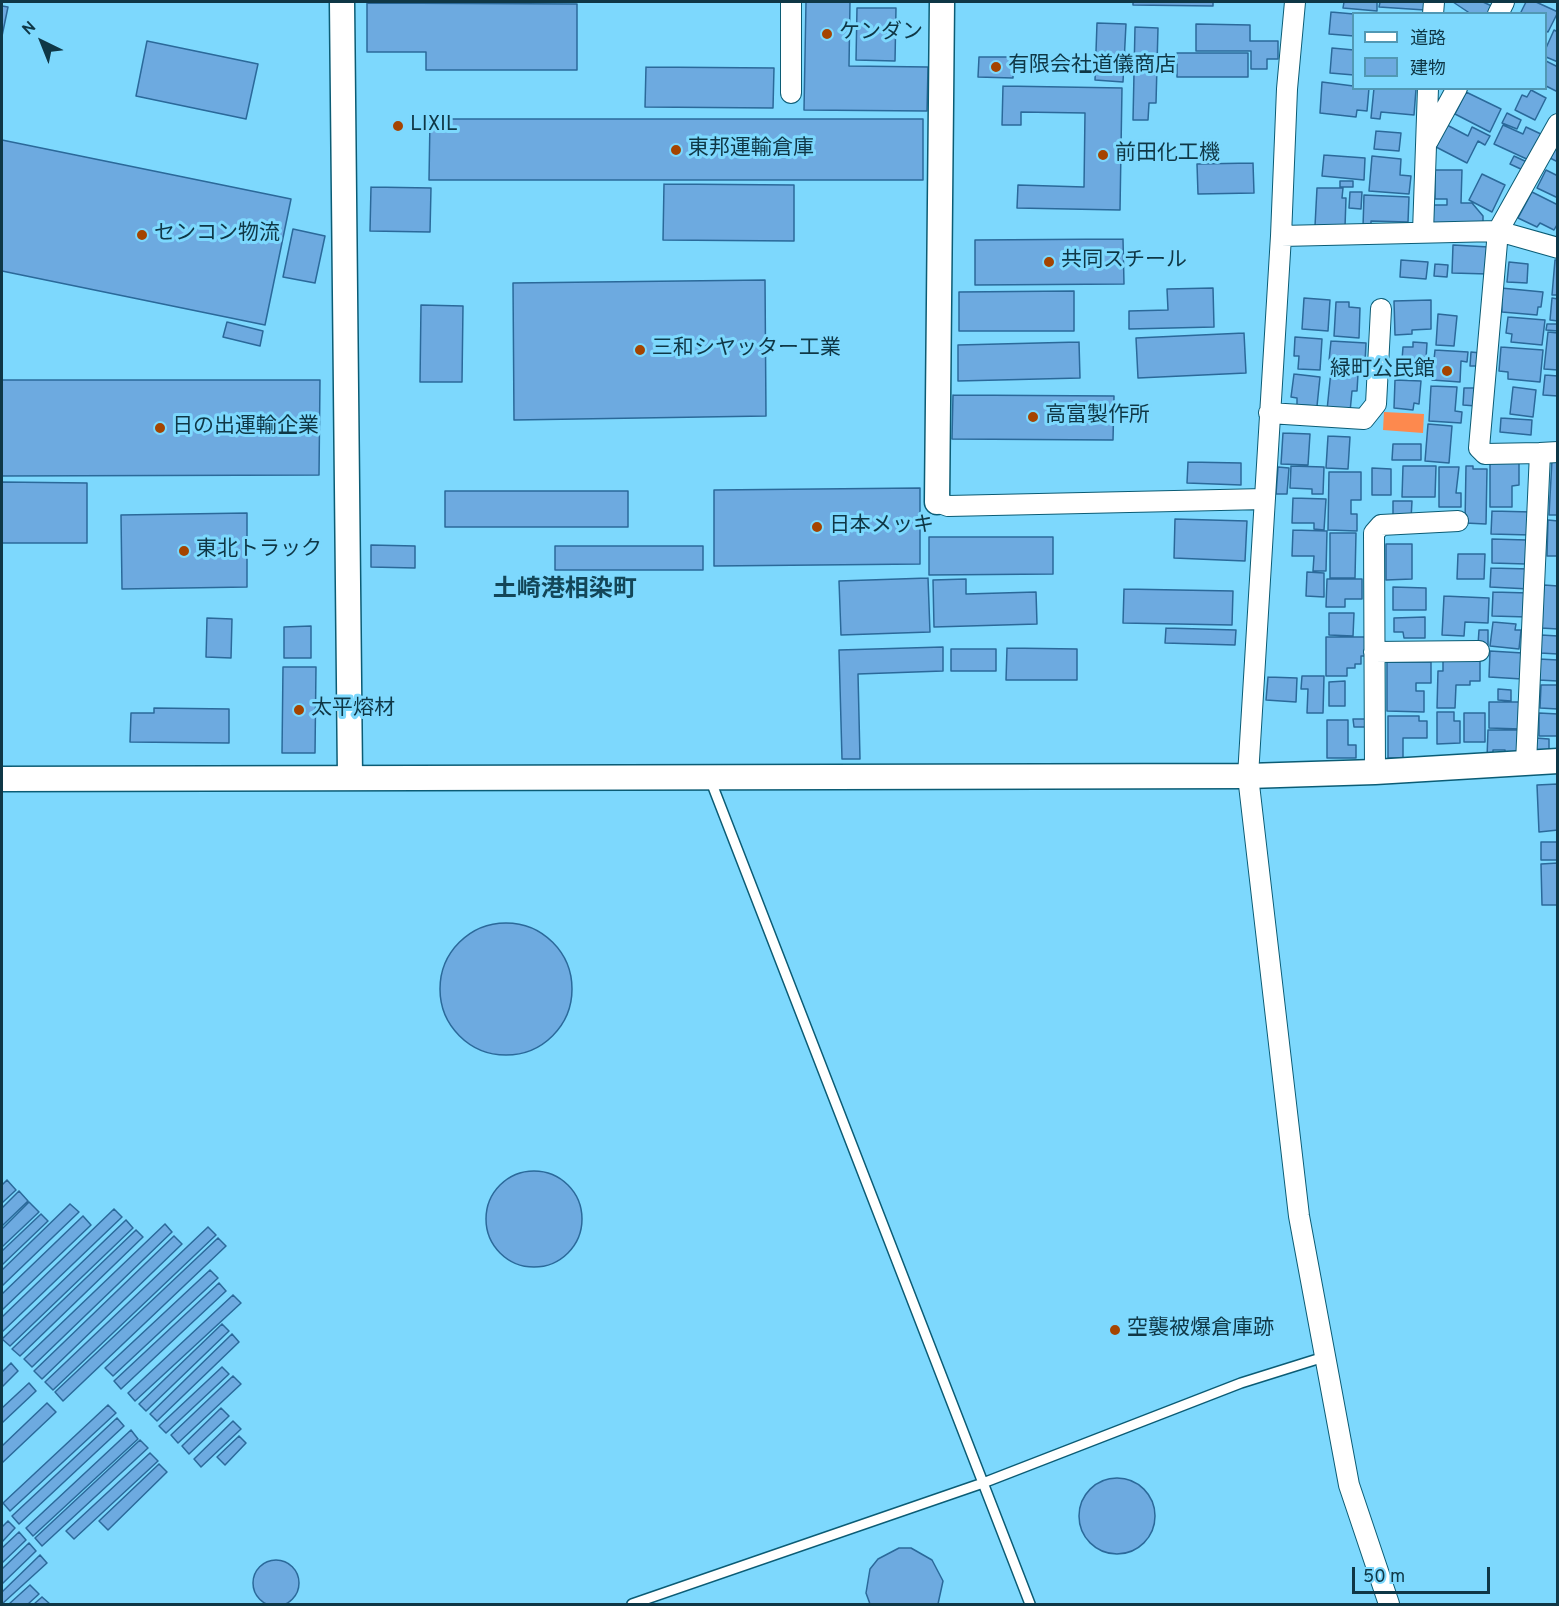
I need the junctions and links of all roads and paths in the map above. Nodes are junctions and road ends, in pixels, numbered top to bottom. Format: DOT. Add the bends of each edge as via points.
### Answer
graph roads {
  1 [pos="342,2"];
  2 [pos="791,2"];
  3 [pos="942,2"];
  4 [pos="1295,2"];
  5 [pos="1428,90"];
  6 [pos="1456,90"];
  7 [pos="790,93"];
  8 [pos="1557,124"];
  9 [pos="1424,148"];
  10 [pos="1498,231"];
  11 [pos="1423,232"];
  12 [pos="1281,236"];
  13 [pos="1557,248"];
  14 [pos="1381,309"];
  15 [pos="1269,413"];
  16 [pos="1549,452"];
  17 [pos="1265,499"];
  18 [pos="937,502"];
  19 [pos="1458,521"];
  20 [pos="1479,651"];
  21 [pos="1374,652"];
  22 [pos="1557,761"];
  23 [pos="1526,763"];
  24 [pos="1376,772"];
  25 [pos="1248,776"];
  26 [pos="350,777"];
  27 [pos="2,779"];
  28 [pos="710,779"];
  29 [pos="1324,1357"];
  30 [pos="983,1483"];
  31 [pos="632,1605"];
  32 [pos="1030,1605"];
  33 [pos="1389,1605"];
  1 -- 26 [label="street"];
  2 -- 7 [label="street"];
  3 -- 18 [label="street"];
  4 -- 12 [label="street"];
  5 -- 9 [label="street"];
  6 -- 9 [label="street"];
  8 -- 10 [label="street"];
  9 -- 11 [label="street"];
  10 -- 11 [label="street"];
  10 -- 13 [label="street"];
  10 -- 16 [label="street" via="1479,448 1485,454"];
  11 -- 12 [label="street"];
  12 -- 15 [label="street"];
  14 -- 15 [label="street" via="1376,405 1364,419"];
  15 -- 17 [label="street"];
  16 -- 23 [label="street"];
  17 -- 18 [label="street" via="948,506"];
  17 -- 25 [label="street"];
  19 -- 21 [label="street" via="1381,525 1374,533"];
  20 -- 21 [label="street"];
  21 -- 24 [label="street"];
  22 -- 23 [label="street"];
  23 -- 24 [label="street"];
  24 -- 25 [label="street"];
  25 -- 28 [label="street"];
  25 -- 29 [label="street" via="1299,1216"];
  26 -- 27 [label="street"];
  26 -- 28 [label="street"];
  28 -- 30 [label="lane"];
  29 -- 30 [label="lane" via="1241,1383"];
  29 -- 33 [label="street" via="1349,1485"];
  30 -- 31 [label="lane"];
  30 -- 32 [label="lane"];
}
